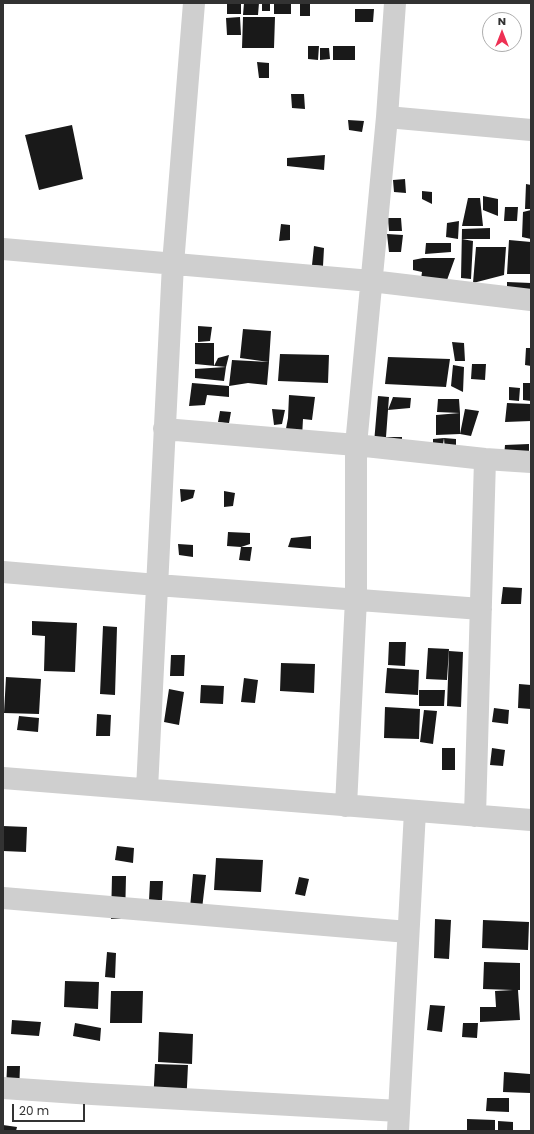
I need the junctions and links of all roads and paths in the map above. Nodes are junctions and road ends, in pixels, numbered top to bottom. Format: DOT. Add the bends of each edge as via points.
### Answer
graph roads {
  1 [pos="194,3"];
  2 [pos="394,3"];
  3 [pos="387,117"];
  4 [pos="531,130"];
  5 [pos="3,250"];
  6 [pos="173,264"];
  7 [pos="371,281"];
  8 [pos="531,300"];
  9 [pos="164,429"];
  10 [pos="356,445"];
  11 [pos="484,459"];
  12 [pos="531,462"];
  13 [pos="3,572"];
  14 [pos="157,585"];
  15 [pos="356,599"];
  16 [pos="481,608"];
  17 [pos="3,778"];
  18 [pos="147,789"];
  19 [pos="346,806"];
  20 [pos="415,811"];
  21 [pos="475,816"];
  22 [pos="531,820"];
  23 [pos="3,898"];
  24 [pos="408,932"];
  25 [pos="3,1088"];
  26 [pos="399,1121"];
  1 -- 6 [label="street"];
  2 -- 3 [label="street"];
  3 -- 4 [label="street"];
  3 -- 7 [label="street"];
  5 -- 6 [label="street"];
  6 -- 7 [label="street"];
  6 -- 9 [label="street"];
  7 -- 8 [label="street"];
  7 -- 10 [label="street"];
  9 -- 10 [label="street"];
  9 -- 14 [label="street"];
  10 -- 11 [label="street"];
  10 -- 15 [label="street"];
  11 -- 12 [label="street"];
  11 -- 16 [label="street"];
  13 -- 14 [label="street"];
  14 -- 15 [label="street"];
  14 -- 18 [label="street"];
  15 -- 16 [label="street"];
  15 -- 19 [label="street"];
  16 -- 21 [label="street"];
  17 -- 18 [label="street"];
  18 -- 19 [label="street"];
  19 -- 20 [label="street"];
  20 -- 21 [label="street"];
  20 -- 24 [label="street"];
  21 -- 22 [label="street"];
  23 -- 24 [label="street"];
  24 -- 26 [label="street"];
  25 -- 26 [label="street"];
}
